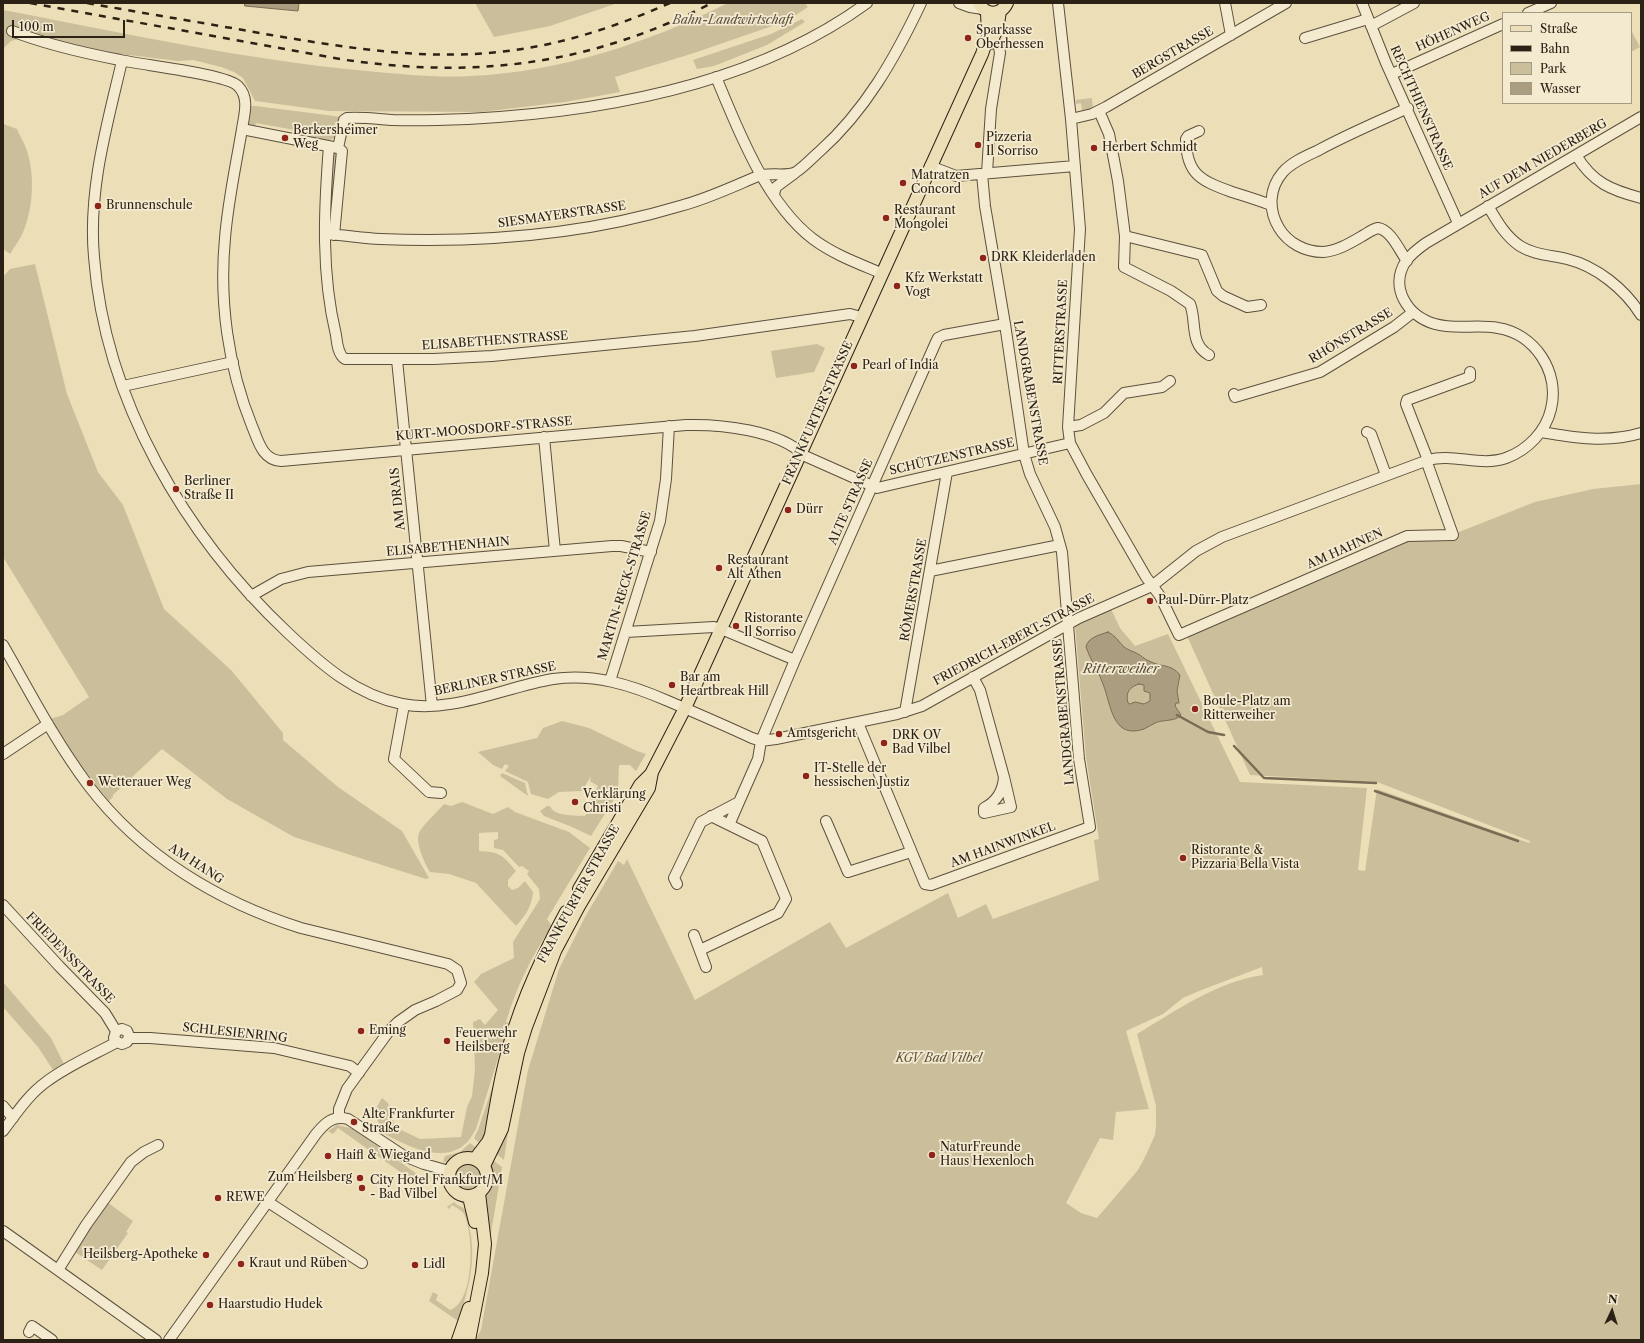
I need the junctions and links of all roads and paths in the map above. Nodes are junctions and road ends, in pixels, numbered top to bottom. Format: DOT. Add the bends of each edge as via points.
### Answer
graph roads {
  1 [pos="867,3"];
  2 [pos="921,3"];
  3 [pos="959,3"];
  4 [pos="1058,3"];
  5 [pos="1225,3"];
  6 [pos="1286,3"];
  7 [pos="1362,3"];
  8 [pos="1414,3"];
  9 [pos="1551,3"];
  10 [pos="1004,7"];
  11 [pos="983,8"];
  12 [pos="1530,12"];
  13 [pos="1370,23"];
  14 [pos="1502,24"];
  15 [pos="12,31"];
  16 [pos="1231,35"];
  17 [pos="1305,38"];
  18 [pos="992,39"];
  19 [pos="982,54"];
  20 [pos="122,61"];
  21 [pos="1392,74"];
  22 [pos="716,77"];
  23 [pos="1408,108"];
  24 [pos="1099,111"];
  25 [pos="1641,117"];
  26 [pos="1071,119"];
  27 [pos="242,130"];
  28 [pos="1199,130"];
  29 [pos="333,147"];
  30 [pos="1576,155"];
  31 [pos="930,166"];
  32 [pos="1075,166"];
  33 [pos="795,172"];
  34 [pos="984,174"];
  35 [pos="761,175"];
  36 [pos="774,194"];
  37 [pos="1641,198"];
  38 [pos="1270,205"];
  39 [pos="1488,206"];
  40 [pos="1458,223"];
  41 [pos="329,235"];
  42 [pos="1125,236"];
  43 [pos="1407,260"];
  44 [pos="881,273"];
  45 [pos="1261,305"];
  46 [pos="1412,312"];
  47 [pos="1641,315"];
  48 [pos="862,317"];
  49 [pos="1005,324"];
  50 [pos="1209,355"];
  51 [pos="397,360"];
  52 [pos="233,362"];
  53 [pos="1470,372"];
  54 [pos="1170,381"];
  55 [pos="123,386"];
  56 [pos="1234,394"];
  57 [pos="670,426"];
  58 [pos="1068,427"];
  59 [pos="1367,432"];
  60 [pos="1541,432"];
  61 [pos="1641,433"];
  62 [pos="544,437"];
  63 [pos="1070,443"];
  64 [pos="406,449"];
  65 [pos="800,451"];
  66 [pos="1024,454"];
  67 [pos="1427,460"];
  68 [pos="947,472"];
  69 [pos="1386,475"];
  70 [pos="872,487"];
  71 [pos="1060,545"];
  72 [pos="555,551"];
  73 [pos="651,552"];
  74 [pos="417,562"];
  75 [pos="930,571"];
  76 [pos="1152,586"];
  77 [pos="251,596"];
  78 [pos="1068,624"];
  79 [pos="721,629"];
  80 [pos="626,632"];
  81 [pos="1179,635"];
  82 [pos="3,645"];
  83 [pos="795,660"];
  84 [pos="973,677"];
  85 [pos="610,681"];
  86 [pos="404,705"];
  87 [pos="432,706"];
  88 [pos="685,708"];
  89 [pos="905,712"];
  90 [pos="858,722"];
  91 [pos="48,724"];
  92 [pos="762,740"];
  93 [pos="3,754"];
  94 [pos="1004,777"];
  95 [pos="441,793"];
  96 [pos="739,802"];
  97 [pos="711,816"];
  98 [pos="826,821"];
  99 [pos="729,825"];
  100 [pos="1090,827"];
  101 [pos="911,852"];
  102 [pos="677,884"];
  103 [pos="3,905"];
  104 [pos="694,935"];
  105 [pos="700,950"];
  106 [pos="706,966"];
  107 [pos="116,1031"];
  108 [pos="129,1038"];
  109 [pos="117,1042"];
  110 [pos="358,1073"];
  111 [pos="3,1106"];
  112 [pos="338,1117"];
  113 [pos="13,1118"];
  114 [pos="3,1131"];
  115 [pos="158,1144"];
  116 [pos="479,1162"];
  117 [pos="449,1171"];
  118 [pos="474,1195"];
  119 [pos="268,1202"];
  120 [pos="3,1232"];
  121 [pos="362,1263"];
  122 [pos="58,1270"];
  123 [pos="29,1332"];
  124 [pos="52,1340"];
  125 [pos="156,1340"];
  126 [pos="169,1340"];
  127 [pos="458,1340"];
  128 [pos="469,1340"];
  1 -- 22 [label="street" via="801,44"];
  2 -- 33 [label="street" via="866,101 830,142"];
  3 -- 11 [label="street"];
  4 -- 26 [label="street, RITTERSTRASSE"];
  5 -- 16 [label="street"];
  6 -- 16 [label="street, BERGSTRASSE"];
  7 -- 13 [label="street, RECHTHIENSTRASSE"];
  8 -- 13 [label="street"];
  9 -- 12 [label="street"];
  10 -- 11 [label="main road, FRANKFURTER STRASSE" via="996,13"];
  10 -- 18 [label="main road, FRANKFURTER STRASSE"];
  11 -- 19 [label="main road, FRANKFURTER STRASSE" via="988,18 988,36"];
  13 -- 17 [label="street"];
  13 -- 21 [label="street, RECHTHIENSTRASSE"];
  14 -- 21 [label="street, HÖHENWEG"];
  15 -- 20 [label="street" via="49,44"];
  16 -- 24 [label="street, BERGSTRASSE"];
  18 -- 19 [label="main road, FRANKFURTER STRASSE"];
  18 -- 34 [label="street, LANDGRABENSTRASSE" via="999,47 1000,53"];
  19 -- 31 [label="main road, FRANKFURTER STRASSE"];
  20 -- 27 [label="street" via="234,82 242,92 245,102"];
  20 -- 55 [label="street, BERLINER STRASSE" via="99,162 94,199 93,241 99,301"];
  21 -- 23 [label="street, RECHTHIENSTRASSE"];
  22 -- 29 [label="street" via="638,97 541,113 459,120 352,118 344,120"];
  22 -- 35 [label="street"];
  23 -- 38 [label="street" via="1347,134 1294,163 1277,182"];
  23 -- 40 [label="street, RECHTHIENSTRASSE"];
  24 -- 26 [label="street, BERGSTRASSE"];
  24 -- 42 [label="street" via="1109,134 1116,166"];
  25 -- 30 [label="street, AUF DEM NIEDERBERG"];
  26 -- 32 [label="street, RITTERSTRASSE"];
  27 -- 29 [label="street"];
  27 -- 52 [label="street, KURT-MOOSDORF-STRASSE" via="227,215 224,257 225,309"];
  28 -- 38 [label="street" via="1186,139 1189,162 1196,174 1211,184"];
  29 -- 41 [label="street, ELISABETHENSTRASSE" via="324,199"];
  30 -- 37 [label="street" via="1589,173 1604,185"];
  30 -- 39 [label="street, AUF DEM NIEDERBERG"];
  31 -- 34 [label="street" via="953,176"];
  31 -- 44 [label="main road, FRANKFURTER STRASSE"];
  32 -- 34 [label="street"];
  32 -- 58 [label="street, RITTERSTRASSE" via="1080,229"];
  33 -- 35 [label="street, SIESMAYERSTRASSE"];
  33 -- 36 [label="street" via="776,187"];
  34 -- 49 [label="street, LANDGRABENSTRASSE" via="984,206"];
  35 -- 36 [label="street"];
  35 -- 41 [label="street, SIESMAYERSTRASSE" via="682,206 588,227 526,235 457,239 380,239"];
  36 -- 44 [label="street" via="797,224 812,238 838,254"];
  38 -- 43 [label="street" via="1280,231 1291,242 1303,248 1318,252 1328,251 1378,228 1387,232"];
  39 -- 40 [label="street, AUF DEM NIEDERBERG"];
  39 -- 47 [label="street" via="1505,232 1520,246 1590,268 1617,287"];
  40 -- 43 [label="street, FRIEDRICH-EBERT-STRASSE" via="1420,247"];
  41 -- 51 [label="street, ELISABETHENSTRASSE" via="329,297 341,356 345,360"];
  42 -- 45 [label="street" via="1202,255 1215,287 1223,296 1247,307"];
  42 -- 50 [label="street" via="1125,268 1171,291 1190,304 1196,342 1204,353"];
  43 -- 46 [label="street, FRIEDRICH-EBERT-STRASSE" via="1400,277 1399,288"];
  44 -- 48 [label="main road, FRANKFURTER STRASSE"];
  46 -- 56 [label="street, RHÖNSTRASSE" via="1394,327 1320,372 1235,397"];
  46 -- 60 [label="street, FRIEDRICH-EBERT-STRASSE" via="1428,322 1447,326 1503,329 1528,342 1544,360 1552,381 1552,405 1549,418"];
  48 -- 51 [label="street, ELISABETHENSTRASSE" via="850,314 695,336 500,355"];
  48 -- 65 [label="main road, FRANKFURTER STRASSE"];
  49 -- 66 [label="street, LANDGRABENSTRASSE"];
  49 -- 70 [label="street, ALTE STRASSE" via="938,338"];
  51 -- 64 [label="street, AM DRAIS"];
  52 -- 55 [label="street"];
  52 -- 64 [label="street, KURT-MOOSDORF-STRASSE" via="249,418 262,449 270,458 281,461"];
  53 -- 67 [label="street" via="1470,377 1406,400"];
  54 -- 58 [label="street" via="1162,386 1124,393 1107,411 1081,425"];
  55 -- 77 [label="street, BERLINER STRASSE" via="146,442 186,514 214,553"];
  57 -- 62 [label="street, KURT-MOOSDORF-STRASSE"];
  57 -- 65 [label="street, KURT-MOOSDORF-STRASSE" via="735,428 770,437"];
  57 -- 73 [label="street, MARTIN-RECK-STRASSE" via="664,495"];
  58 -- 63 [label="street, RITTERSTRASSE"];
  59 -- 69 [label="street" via="1371,434"];
  60 -- 61 [label="street" via="1594,439 1620,438"];
  60 -- 67 [label="street, FRIEDRICH-EBERT-STRASSE" via="1522,448 1503,459"];
  62 -- 64 [label="street, KURT-MOOSDORF-STRASSE"];
  62 -- 72 [label="street"];
  63 -- 66 [label="street, SCHÜTZENSTRASSE"];
  63 -- 76 [label="street, RITTERSTRASSE"];
  64 -- 74 [label="street, AM DRAIS"];
  65 -- 70 [label="street" via="805,456"];
  65 -- 79 [label="main road, FRANKFURTER STRASSE"];
  66 -- 68 [label="street, SCHÜTZENSTRASSE"];
  66 -- 71 [label="street, LANDGRABENSTRASSE" via="1030,474 1050,514"];
  67 -- 69 [label="street, FRIEDRICH-EBERT-STRASSE"];
  67 -- 81 [label="street, AM HAHNEN" via="1453,535 1407,536"];
  68 -- 70 [label="street, SCHÜTZENSTRASSE"];
  68 -- 75 [label="street, RÖMERSTRASSE"];
  69 -- 76 [label="street, FRIEDRICH-EBERT-STRASSE" via="1215,540 1196,551"];
  70 -- 83 [label="street, ALTE STRASSE"];
  71 -- 75 [label="street"];
  71 -- 78 [label="street, LANDGRABENSTRASSE"];
  72 -- 73 [label="street, ELISABETHENHAIN" via="617,546"];
  72 -- 74 [label="street, ELISABETHENHAIN"];
  73 -- 80 [label="street, MARTIN-RECK-STRASSE"];
  74 -- 77 [label="street, ELISABETHENHAIN" via="299,573"];
  74 -- 87 [label="street, AM DRAIS"];
  75 -- 89 [label="street, RÖMERSTRASSE"];
  76 -- 78 [label="street, FRIEDRICH-EBERT-STRASSE"];
  76 -- 81 [label="street, RITTERSTRASSE" via="1160,596"];
  77 -- 86 [label="street, BERLINER STRASSE" via="301,646 335,674 375,697"];
  78 -- 84 [label="street, FRIEDRICH-EBERT-STRASSE"];
  78 -- 100 [label="street, LANDGRABENSTRASSE" via="1079,759"];
  79 -- 80 [label="street" via="709,627"];
  79 -- 83 [label="street"];
  79 -- 88 [label="main road, FRANKFURTER STRASSE"];
  80 -- 85 [label="street, MARTIN-RECK-STRASSE"];
  82 -- 91 [label="street, AM HANG"];
  83 -- 92 [label="street, ALTE STRASSE"];
  84 -- 89 [label="street, FRIEDRICH-EBERT-STRASSE" via="922,706"];
  84 -- 94 [label="street" via="980,690"];
  85 -- 87 [label="street, BERLINER STRASSE" via="580,678 552,680 461,702"];
  85 -- 88 [label="street, BERLINER STRASSE" via="643,690"];
  86 -- 87 [label="street, BERLINER STRASSE"];
  86 -- 95 [label="street" via="394,759 429,792"];
  88 -- 92 [label="street, FRIEDRICH-EBERT-STRASSE"];
  88 -- 116 [label="main road, FRANKFURTER STRASSE" via="652,772 649,788 579,906 550,963 518,1053 502,1129"];
  89 -- 90 [label="street, FRIEDRICH-EBERT-STRASSE"];
  90 -- 92 [label="street, FRIEDRICH-EBERT-STRASSE" via="776,740"];
  90 -- 101 [label="street"];
  91 -- 93 [label="street"];
  91 -- 110 [label="street, AM HANG" via="104,804 149,848 188,876 225,898 279,921 448,964 457,970 461,983 457,990 415,1010 398,1022"];
  92 -- 96 [label="street, ALTE STRASSE" via="758,759"];
  96 -- 97 [label="street"];
  96 -- 99 [label="street, ALTE STRASSE"];
  97 -- 99 [label="street"];
  97 -- 102 [label="street" via="701,822 674,878"];
  98 -- 101 [label="street" via="848,872"];
  99 -- 105 [label="street" via="762,841 786,899 778,913"];
  100 -- 101 [label="street, AM HAINWINKEL" via="931,885 925,884"];
  103 -- 107 [label="street, FRIEDENSSTRASSE" via="105,1013"];
  104 -- 105 [label="street"];
  105 -- 106 [label="street"];
  107 -- 108 [label="street, SCHLESIENRING" via="124,1029"];
  107 -- 109 [label="street" via="114,1038"];
  108 -- 109 [label="street, SCHLESIENRING" via="124,1044"];
  108 -- 110 [label="street, SCHLESIENRING" via="274,1048 350,1066"];
  109 -- 113 [label="street, SCHLESIENRING" via="49,1080 30,1096"];
  110 -- 112 [label="street" via="343,1097"];
  111 -- 113 [label="street"];
  112 -- 117 [label="street" via="354,1122 404,1156"];
  112 -- 119 [label="street" via="321,1127"];
  113 -- 114 [label="street, SCHLESIENRING"];
  115 -- 122 [label="street" via="131,1162 86,1224"];
  116 -- 117 [label="main road" via="470,1158 459,1159"];
  116 -- 118 [label="main road, FRANKFURTER STRASSE" via="487,1177 486,1183"];
  117 -- 118 [label="main road" via="448,1178 453,1190 461,1195"];
  118 -- 127 [label="main road" via="479,1257 472,1297"];
  118 -- 128 [label="main road, FRANKFURTER STRASSE" via="484,1244 482,1273"];
  119 -- 121 [label="street"];
  119 -- 126 [label="street"];
  120 -- 122 [label="street"];
  122 -- 125 [label="street"];
  123 -- 124 [label="street" via="32,1326"];
}
